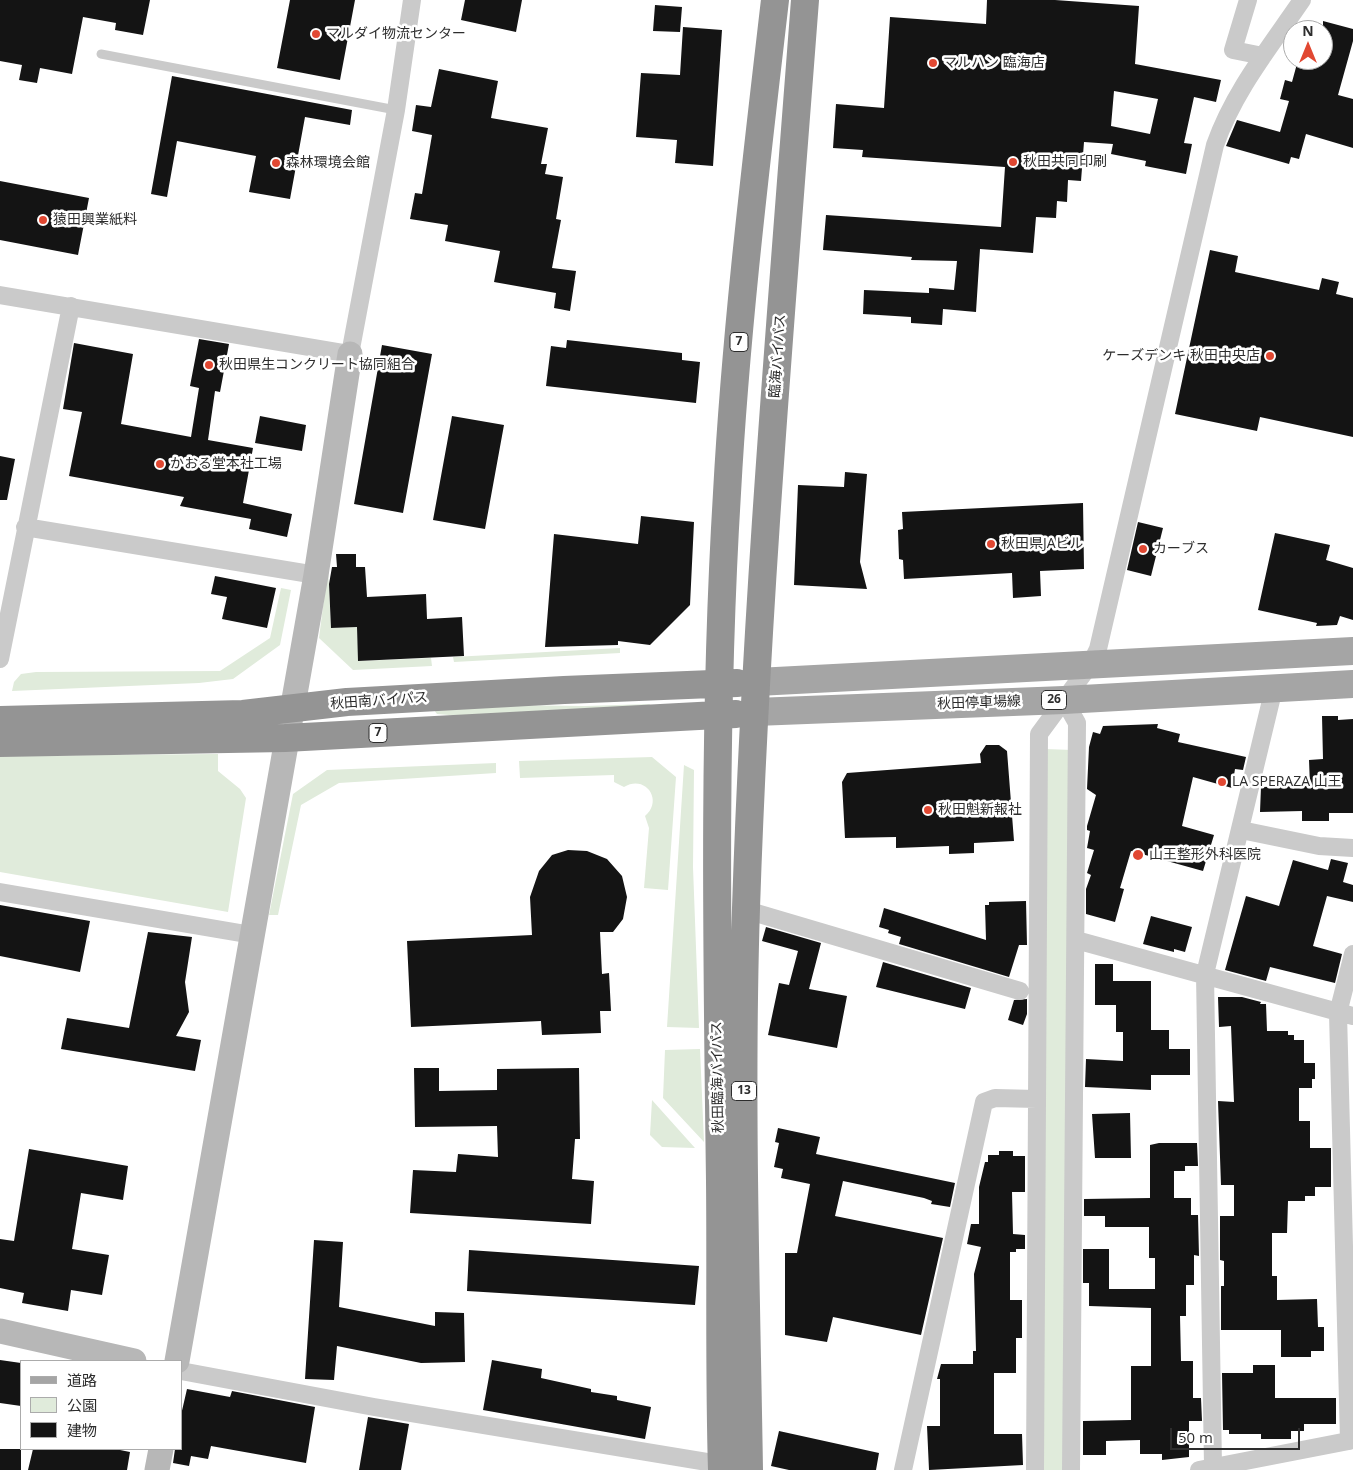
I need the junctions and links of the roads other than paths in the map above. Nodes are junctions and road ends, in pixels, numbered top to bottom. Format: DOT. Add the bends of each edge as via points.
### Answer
graph roads {
  1 [pos="412,0"];
  2 [pos="775,0"];
  3 [pos="805,0"];
  4 [pos="1248,0"];
  5 [pos="1302,0"];
  6 [pos="101,54"];
  7 [pos="1263,56"];
  8 [pos="396,110"];
  9 [pos="0,295"];
  10 [pos="71,306"];
  11 [pos="350,354"];
  12 [pos="25,527"];
  13 [pos="316,575"];
  14 [pos="1353,651"];
  15 [pos="0,659"];
  16 [pos="1090,665"];
  17 [pos="757,682"];
  18 [pos="1353,684"];
  19 [pos="718,685"];
  20 [pos="1274,688"];
  21 [pos="1064,700"];
  22 [pos="292,707"];
  23 [pos="755,712"];
  24 [pos="717,717"];
  25 [pos="0,720"];
  26 [pos="285,738"];
  27 [pos="0,743"];
  28 [pos="1241,830"];
  29 [pos="1353,848"];
  30 [pos="0,892"];
  31 [pos="746,910"];
  32 [pos="252,934"];
  33 [pos="1076,940"];
  34 [pos="1353,954"];
  35 [pos="1205,974"];
  36 [pos="1020,991"];
  37 [pos="1345,1015"];
  38 [pos="1037,1099"];
  39 [pos="0,1332"];
  40 [pos="129,1360"];
  41 [pos="177,1360"];
  42 [pos="182,1371"];
  43 [pos="1351,1440"];
  44 [pos="161,1450"];
  45 [pos="722,1468"];
  46 [pos="1206,1468"];
  47 [pos="749,1469"];
  48 [pos="157,1470"];
  49 [pos="903,1470"];
  50 [pos="1035,1470"];
  51 [pos="1071,1470"];
  1 -- 8 [label="street"];
  2 -- 19 [label="highway, 7" via="746,254 727,492"];
  3 -- 17 [label="highway, 臨海バイパス"];
  4 -- 7 [label="street" via="1233,50"];
  5 -- 7 [label="street"];
  6 -- 8 [label="lane"];
  7 -- 16 [label="street" via="1225,116 1215,145 1100,643"];
  8 -- 11 [label="street"];
  9 -- 10 [label="street"];
  10 -- 11 [label="street"];
  10 -- 12 [label="street"];
  11 -- 13 [label="street"];
  12 -- 13 [label="street"];
  12 -- 15 [label="street"];
  13 -- 22 [label="street"];
  14 -- 16 [label="main road"];
  16 -- 17 [label="main road"];
  16 -- 21 [label="street"];
  17 -- 19 [label="highway, 秋田南バイパス"];
  17 -- 23 [label="highway, 臨海バイパス / 13"];
  18 -- 20 [label="main road, 秋田停車場線 / 26"];
  19 -- 22 [label="highway, 秋田南バイパス" via="564,690"];
  19 -- 24 [label="highway, 秋田臨海バイパス / 13"];
  20 -- 21 [label="main road, 秋田停車場線 / 26"];
  20 -- 28 [label="street"];
  21 -- 23 [label="main road, 秋田停車場線 / 26"];
  21 -- 33 [label="street" via="1077,724"];
  21 -- 38 [label="street" via="1039,734"];
  22 -- 25 [label="highway, 秋田南バイパス" via="243,714"];
  22 -- 26 [label="street"];
  23 -- 24 [label="highway, 7"];
  23 -- 31 [label="highway, 秋田臨海バイパス / 13"];
  24 -- 26 [label="highway, 7"];
  24 -- 45 [label="highway, 秋田臨海バイパス / 13"];
  26 -- 27 [label="highway, 7"];
  26 -- 32 [label="street"];
  28 -- 29 [label="street" via="1319,846"];
  28 -- 35 [label="street"];
  30 -- 32 [label="street"];
  31 -- 36 [label="street"];
  31 -- 47 [label="highway, 秋田臨海バイパス / 13" via="743,1144"];
  32 -- 41 [label="street"];
  33 -- 35 [label="street"];
  33 -- 51 [label="street"];
  34 -- 37 [label="street"];
  35 -- 37 [label="street"];
  35 -- 46 [label="street"];
  37 -- 43 [label="street"];
  38 -- 49 [label="street" via="994,1098 984,1102"];
  38 -- 50 [label="street"];
  39 -- 40 [label="street"];
  42 -- 45 [label="street"];
  43 -- 46 [label="street"];
  44 -- 48 [label="street"];
  45 -- 47 [label="street"];
}
